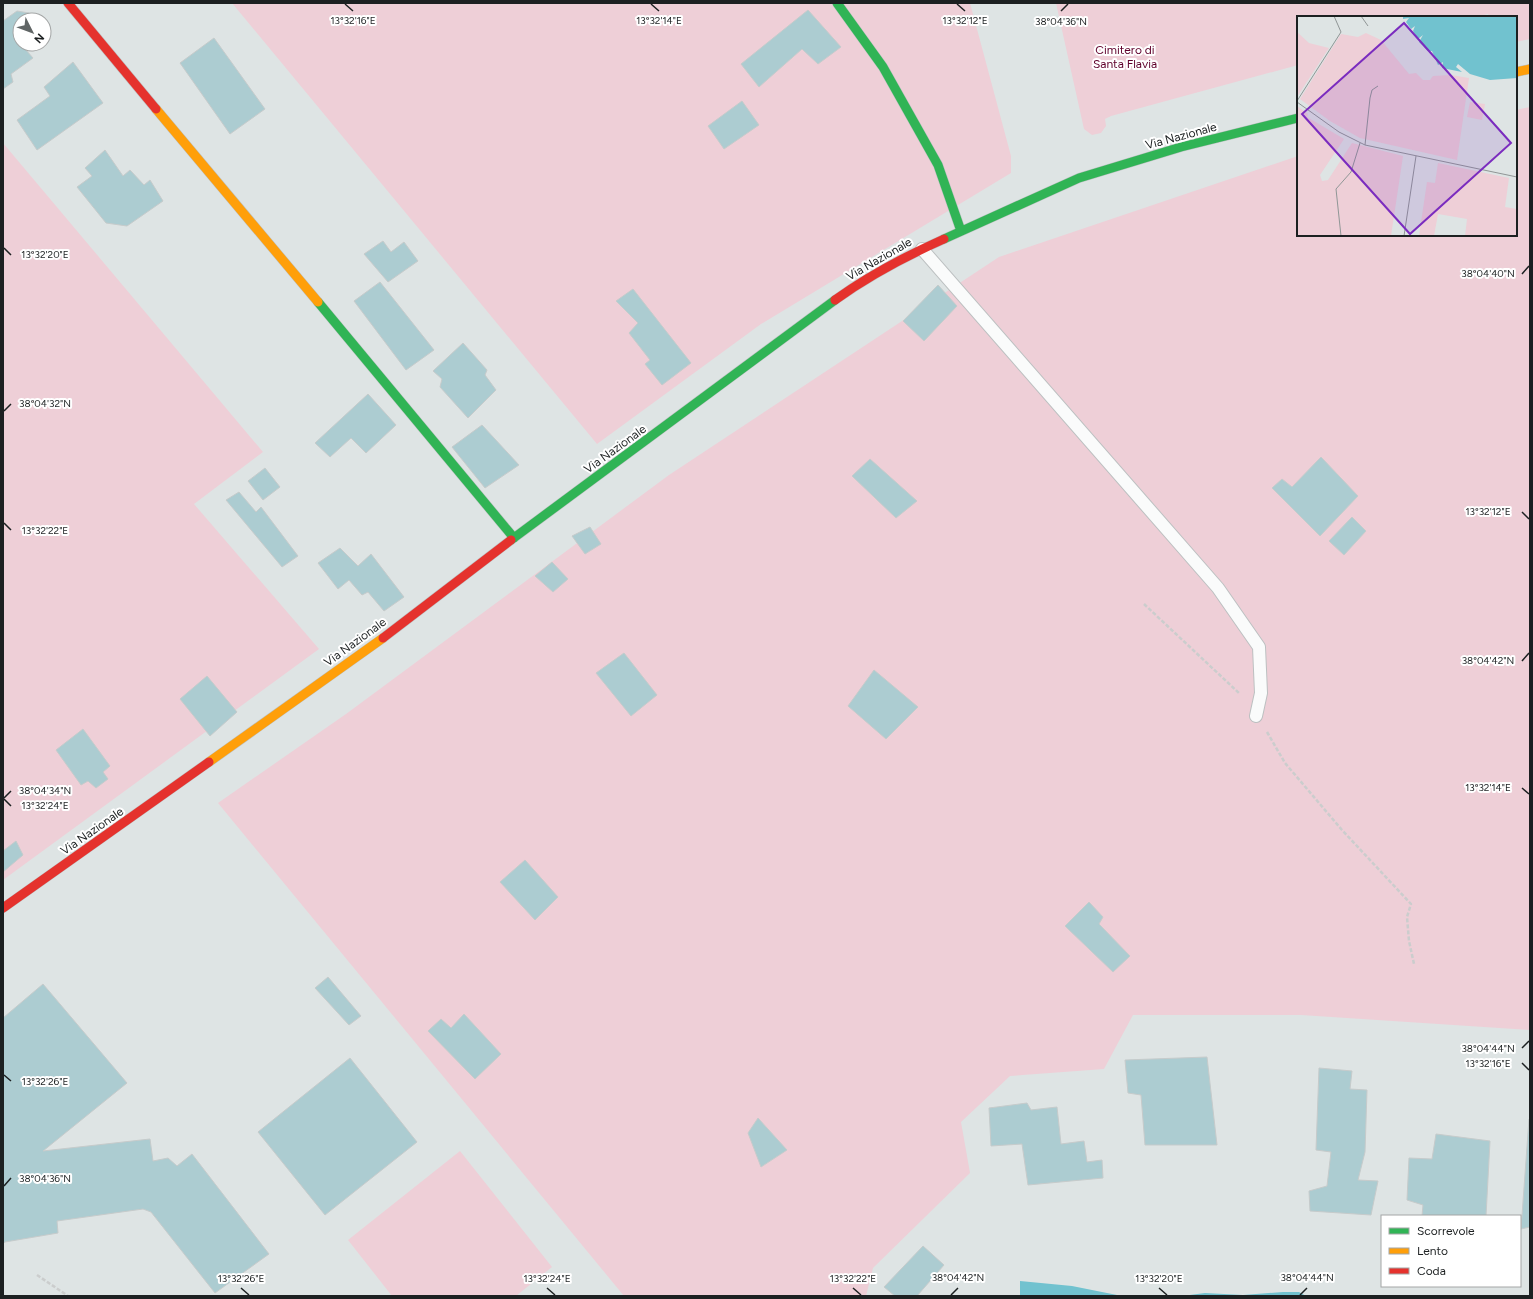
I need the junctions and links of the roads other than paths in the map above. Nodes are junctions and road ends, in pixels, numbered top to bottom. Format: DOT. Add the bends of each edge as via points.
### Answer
graph roads {
  1 [pos="68,3"];
  2 [pos="837,3"];
  3 [pos="1530,69"];
  4 [pos="1517,72"];
  5 [pos="1297,118"];
  6 [pos="961,230"];
  7 [pos="922,249"];
  8 [pos="514,538"];
  9 [pos="1256,716"];
  10 [pos="3,908"];
  1 -- 8 [label="main road"];
  2 -- 6 [label="main road" via="882,67 938,165"];
  3 -- 4 [label="main road"];
  5 -- 6 [label="main road, Via Nazionale" via="1181,147 1079,178"];
  6 -- 7 [label="main road, Via Nazionale"];
  7 -- 8 [label="main road, Via Nazionale" via="850,290"];
  7 -- 9 [label="lane" via="1218,588 1259,647 1261,693"];
  8 -- 10 [label="main road, Via Nazionale" via="357,657"];
}
